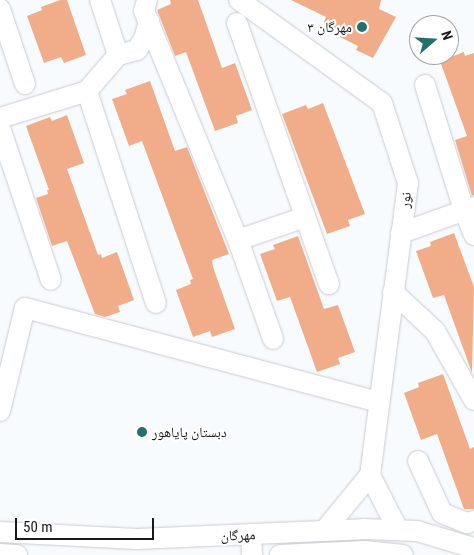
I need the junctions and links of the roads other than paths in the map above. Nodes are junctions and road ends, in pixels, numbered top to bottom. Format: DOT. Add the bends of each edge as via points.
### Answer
graph roads {
  1 [pos="100,0"];
  2 [pos="148,0"];
  3 [pos="238,0"];
  4 [pos="0,9"];
  5 [pos="148,21"];
  6 [pos="237,23"];
  7 [pos="118,55"];
  8 [pos="25,84"];
  9 [pos="425,85"];
  10 [pos="87,92"];
  11 [pos="0,118"];
  12 [pos="0,128"];
  13 [pos="469,209"];
  14 [pos="305,217"];
  15 [pos="401,233"];
  16 [pos="474,235"];
  17 [pos="238,240"];
  18 [pos="51,280"];
  19 [pos="329,284"];
  20 [pos="394,292"];
  21 [pos="156,303"];
  22 [pos="273,338"];
  23 [pos="474,400"];
  24 [pos="380,402"];
  25 [pos="0,411"];
  26 [pos="418,461"];
  27 [pos="370,475"];
  28 [pos="474,521"];
  29 [pos="398,530"];
  30 [pos="324,531"];
  31 [pos="0,532"];
  32 [pos="252,534"];
  33 [pos="474,548"];
  34 [pos="365,553"];
  35 [pos="0,554"];
  36 [pos="17,555"];
  37 [pos="252,555"];
  38 [pos="280,555"];
  39 [pos="403,555"];
  1 -- 7 [label="street"];
  2 -- 5 [label="street" via="144,11"];
  3 -- 15 [label="street, نور" via="382,103 408,183"];
  4 -- 8 [label="street"];
  5 -- 7 [label="street" via="144,39 137,50"];
  5 -- 17 [label="street"];
  6 -- 14 [label="street"];
  7 -- 10 [label="street"];
  9 -- 13 [label="street"];
  10 -- 11 [label="street"];
  10 -- 21 [label="street"];
  12 -- 18 [label="street"];
  13 -- 15 [label="street"];
  13 -- 16 [label="street"];
  14 -- 17 [label="street"];
  14 -- 19 [label="street"];
  15 -- 20 [label="street, نور"];
  17 -- 22 [label="street"];
  20 -- 23 [label="street" via="435,331"];
  20 -- 24 [label="street, نور"];
  24 -- 25 [label="street" via="25,308"];
  24 -- 27 [label="street, نور"];
  26 -- 28 [label="street" via="442,513 466,523"];
  27 -- 29 [label="street"];
  27 -- 30 [label="street"];
  29 -- 30 [label="street, مهرگان"];
  29 -- 33 [label="street, مهرگان" via="416,531"];
  30 -- 32 [label="street, مهرگان"];
  31 -- 32 [label="street, مهرگان" via="137,539"];
  32 -- 37 [label="street"];
  34 -- 38 [label="street"];
  34 -- 39 [label="street"];
  35 -- 36 [label="street"];
}
